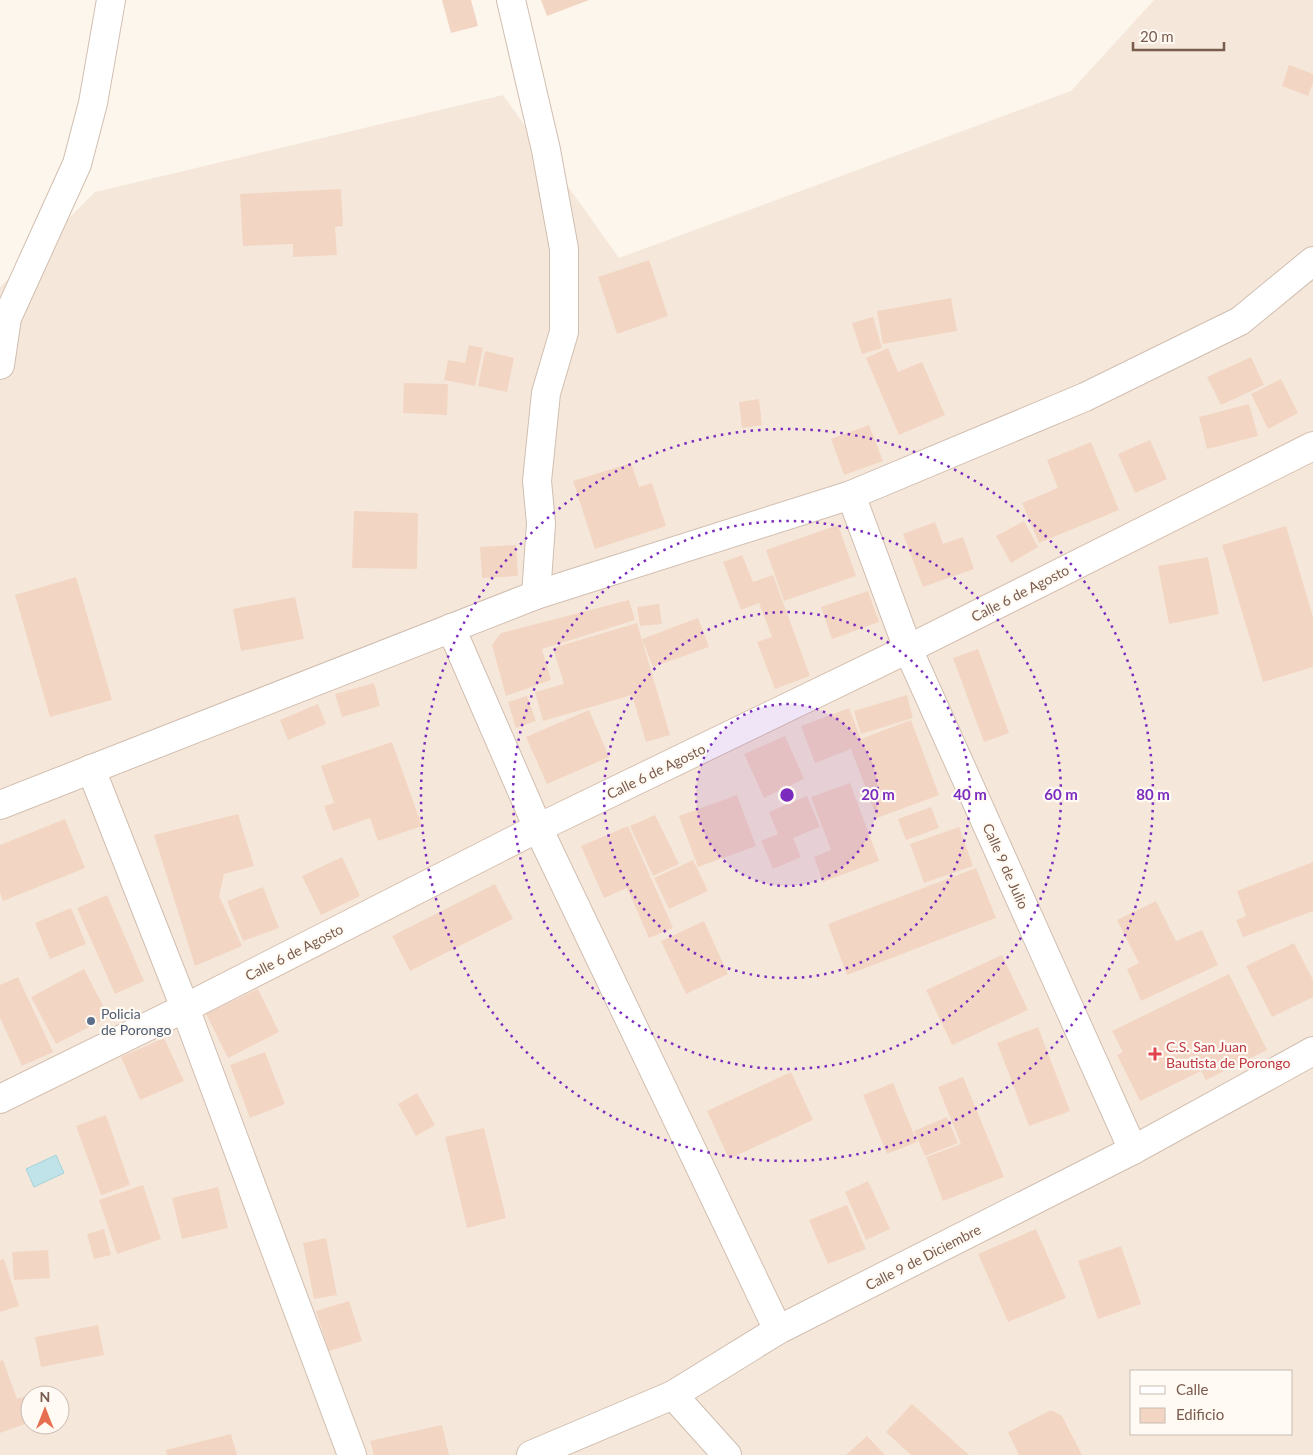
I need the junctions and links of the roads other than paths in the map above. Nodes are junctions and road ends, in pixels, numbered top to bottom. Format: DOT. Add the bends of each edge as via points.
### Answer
graph roads {
  1 [pos="111,0"];
  2 [pos="512,0"];
  3 [pos="1313,261"];
  4 [pos="0,365"];
  5 [pos="1313,446"];
  6 [pos="851,495"];
  7 [pos="536,595"];
  8 [pos="451,628"];
  9 [pos="908,649"];
  10 [pos="90,768"];
  11 [pos="0,806"];
  12 [pos="538,828"];
  13 [pos="185,1008"];
  14 [pos="1313,1051"];
  15 [pos="0,1099"];
  16 [pos="1133,1150"];
  17 [pos="778,1330"];
  18 [pos="673,1395"];
  19 [pos="352,1455"];
  20 [pos="531,1455"];
  21 [pos="727,1455"];
  1 -- 4 [label="street" via="93,103 77,164 7,318"];
  2 -- 7 [label="street" via="546,150 564,249 564,332 546,393 537,481 540,524"];
  3 -- 6 [label="street" via="1240,321 1085,397"];
  5 -- 9 [label="street, Calle 6 de Agosto"];
  6 -- 7 [label="street"];
  6 -- 9 [label="street, Calle 9 de Julio"];
  7 -- 8 [label="street"];
  8 -- 10 [label="street"];
  8 -- 12 [label="street"];
  9 -- 12 [label="street, Calle 6 de Agosto"];
  9 -- 16 [label="street, Calle 9 de Julio"];
  10 -- 11 [label="street"];
  10 -- 13 [label="street"];
  12 -- 13 [label="street, Calle 6 de Agosto"];
  12 -- 17 [label="street"];
  13 -- 15 [label="street, Calle 6 de Agosto"];
  13 -- 19 [label="street"];
  14 -- 16 [label="street, Calle 9 de Diciembre"];
  16 -- 17 [label="street, Calle 9 de Diciembre"];
  17 -- 18 [label="street, Calle 9 de Diciembre"];
  18 -- 20 [label="street, Calle 9 de Diciembre"];
  18 -- 21 [label="street"];
}
